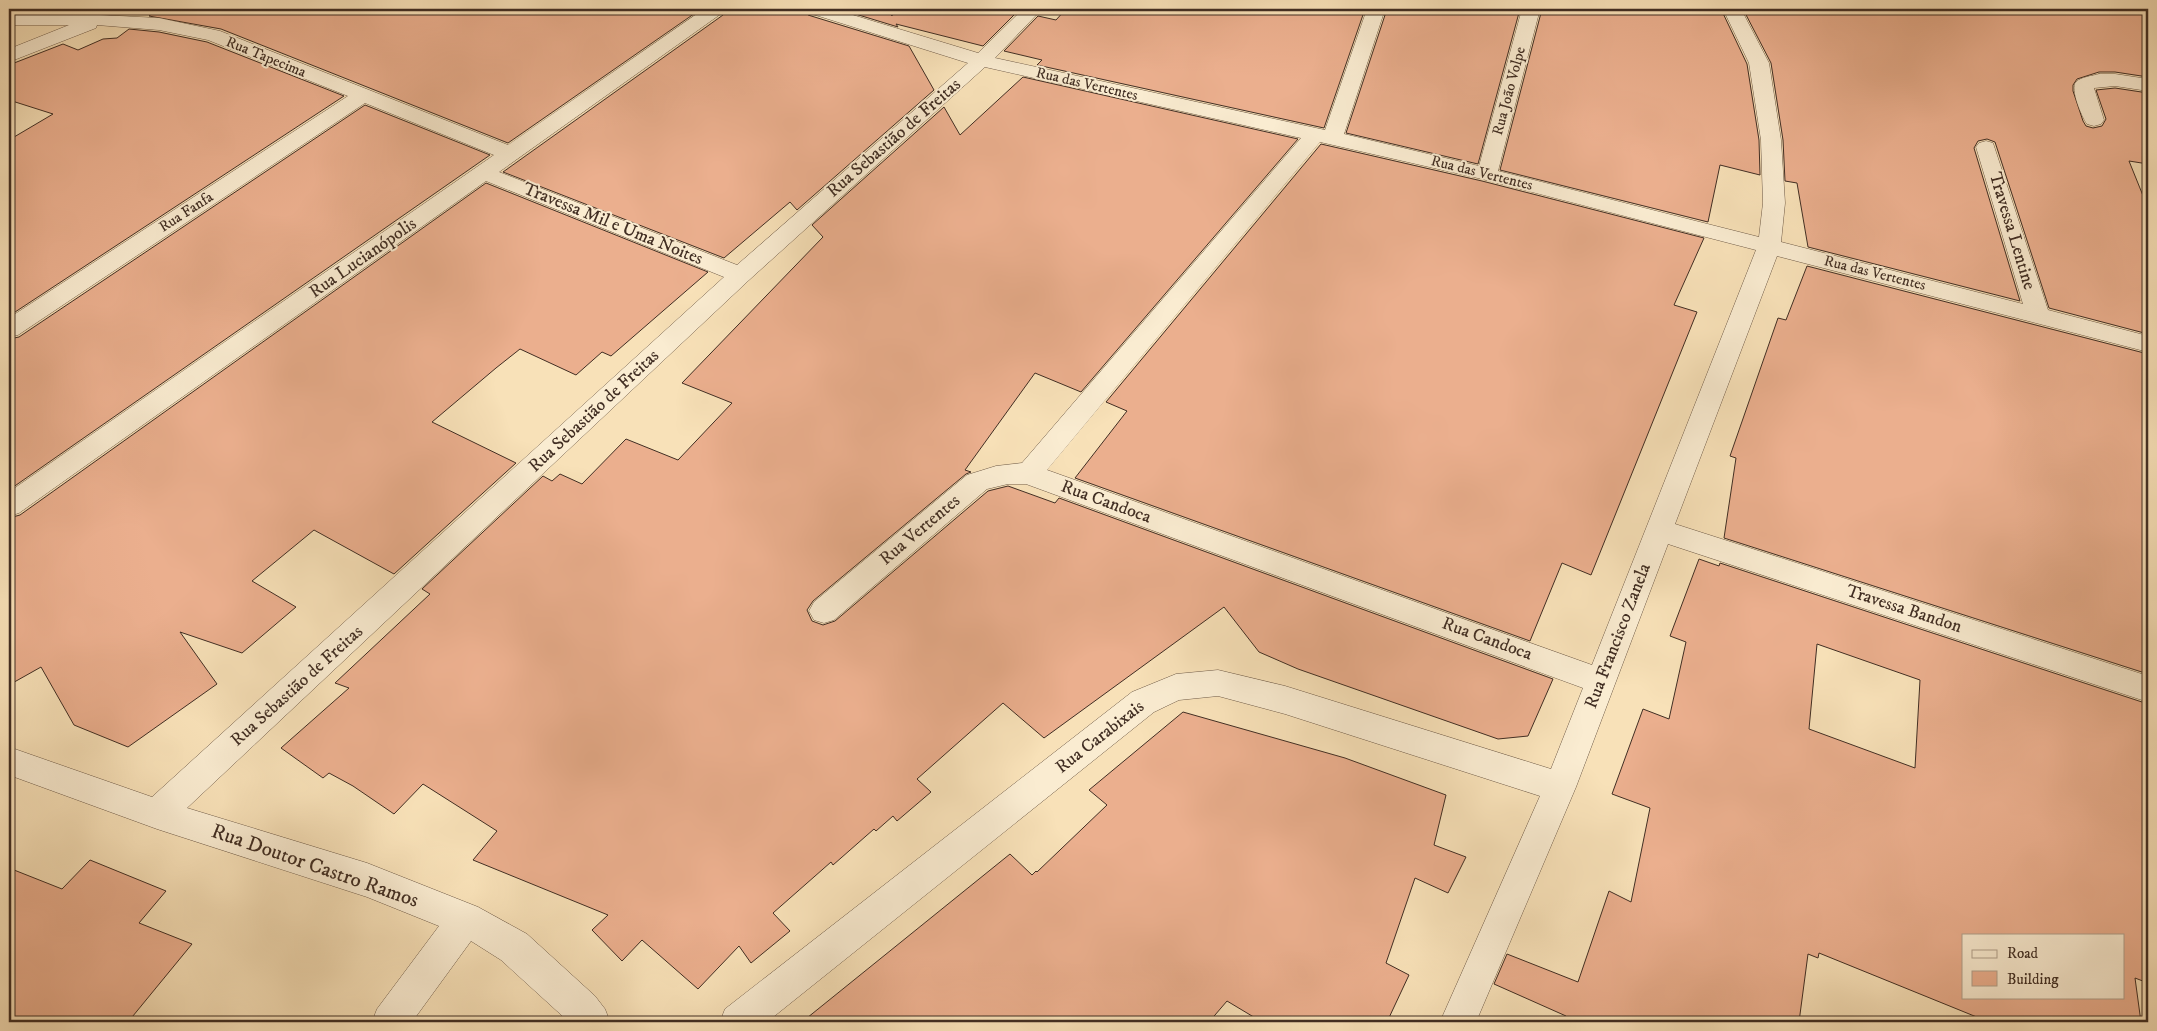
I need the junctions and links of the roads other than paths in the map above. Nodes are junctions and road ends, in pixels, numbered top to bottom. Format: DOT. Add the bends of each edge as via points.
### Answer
graph roads {
  1 [pos="716,9"];
  2 [pos="815,9"];
  3 [pos="1033,9"];
  4 [pos="1376,9"];
  5 [pos="1531,9"];
  6 [pos="1732,9"];
  7 [pos="9,20"];
  8 [pos="100,20"];
  9 [pos="9,56"];
  10 [pos="983,61"];
  11 [pos="2148,85"];
  12 [pos="363,95"];
  13 [pos="2094,120"];
  14 [pos="1324,136"];
  15 [pos="1986,147"];
  16 [pos="511,154"];
  17 [pos="484,173"];
  18 [pos="1487,174"];
  19 [pos="1769,246"];
  20 [pos="740,275"];
  21 [pos="2038,315"];
  22 [pos="9,329"];
  23 [pos="2148,344"];
  24 [pos="1028,474"];
  25 [pos="9,506"];
  26 [pos="1660,530"];
  27 [pos="824,611"];
  28 [pos="1601,681"];
  29 [pos="2148,689"];
  30 [pos="9,761"];
  31 [pos="1560,787"];
  32 [pos="157,814"];
  33 [pos="466,919"];
  34 [pos="390,1022"];
  35 [pos="592,1022"];
  36 [pos="738,1022"];
  37 [pos="1458,1022"];
  1 -- 16 [label="street, Rua Lucianópolis"];
  2 -- 10 [label="street, Rua das Vertentes"];
  3 -- 10 [label="street, Rua Sebastião de Freitas"];
  4 -- 14 [label="street"];
  5 -- 18 [label="street, Rua João Volpe"];
  6 -- 19 [label="street, Rua Francisco Zanela" via="1759,63 1771,140 1774,202"];
  7 -- 8 [label="street, Rua Tapecima"];
  8 -- 9 [label="street"];
  8 -- 12 [label="street, Rua Tapecima" via="159,24 214,35"];
  10 -- 14 [label="street, Rua das Vertentes"];
  10 -- 20 [label="street, Rua Sebastião de Freitas"];
  11 -- 13 [label="street" via="2118,80 2091,81 2084,85"];
  12 -- 16 [label="street, Rua Tapecima"];
  12 -- 22 [label="street, Rua Fanfa"];
  14 -- 18 [label="street, Rua das Vertentes"];
  14 -- 24 [label="street"];
  15 -- 21 [label="street, Travessa Lentine"];
  16 -- 17 [label="street, Rua Lucianópolis"];
  17 -- 20 [label="street, Travessa Mil e Uma Noites"];
  17 -- 25 [label="street, Rua Lucianópolis"];
  18 -- 19 [label="street, Rua das Vertentes"];
  19 -- 21 [label="street, Rua das Vertentes"];
  19 -- 26 [label="street, Rua Francisco Zanela"];
  20 -- 32 [label="street, Rua Sebastião de Freitas"];
  21 -- 23 [label="street, Rua das Vertentes"];
  24 -- 27 [label="street, Rua Vertentes" via="1012,472 977,482"];
  24 -- 28 [label="street, Rua Candoca"];
  26 -- 28 [label="street, Rua Francisco Zanela"];
  26 -- 29 [label="street, Travessa Bandon"];
  28 -- 31 [label="street, Rua Francisco Zanela"];
  30 -- 32 [label="street, Rua Doutor Castro Ramos"];
  31 -- 36 [label="street, Rua Carabixais" via="1285,700 1218,683 1176,688 1143,702"];
  31 -- 37 [label="street, Rua Francisco Zanela"];
  32 -- 33 [label="street, Rua Doutor Castro Ramos" via="368,880"];
  33 -- 34 [label="street"];
  33 -- 35 [label="street, Rua Doutor Castro Ramos" via="514,947"];
}
